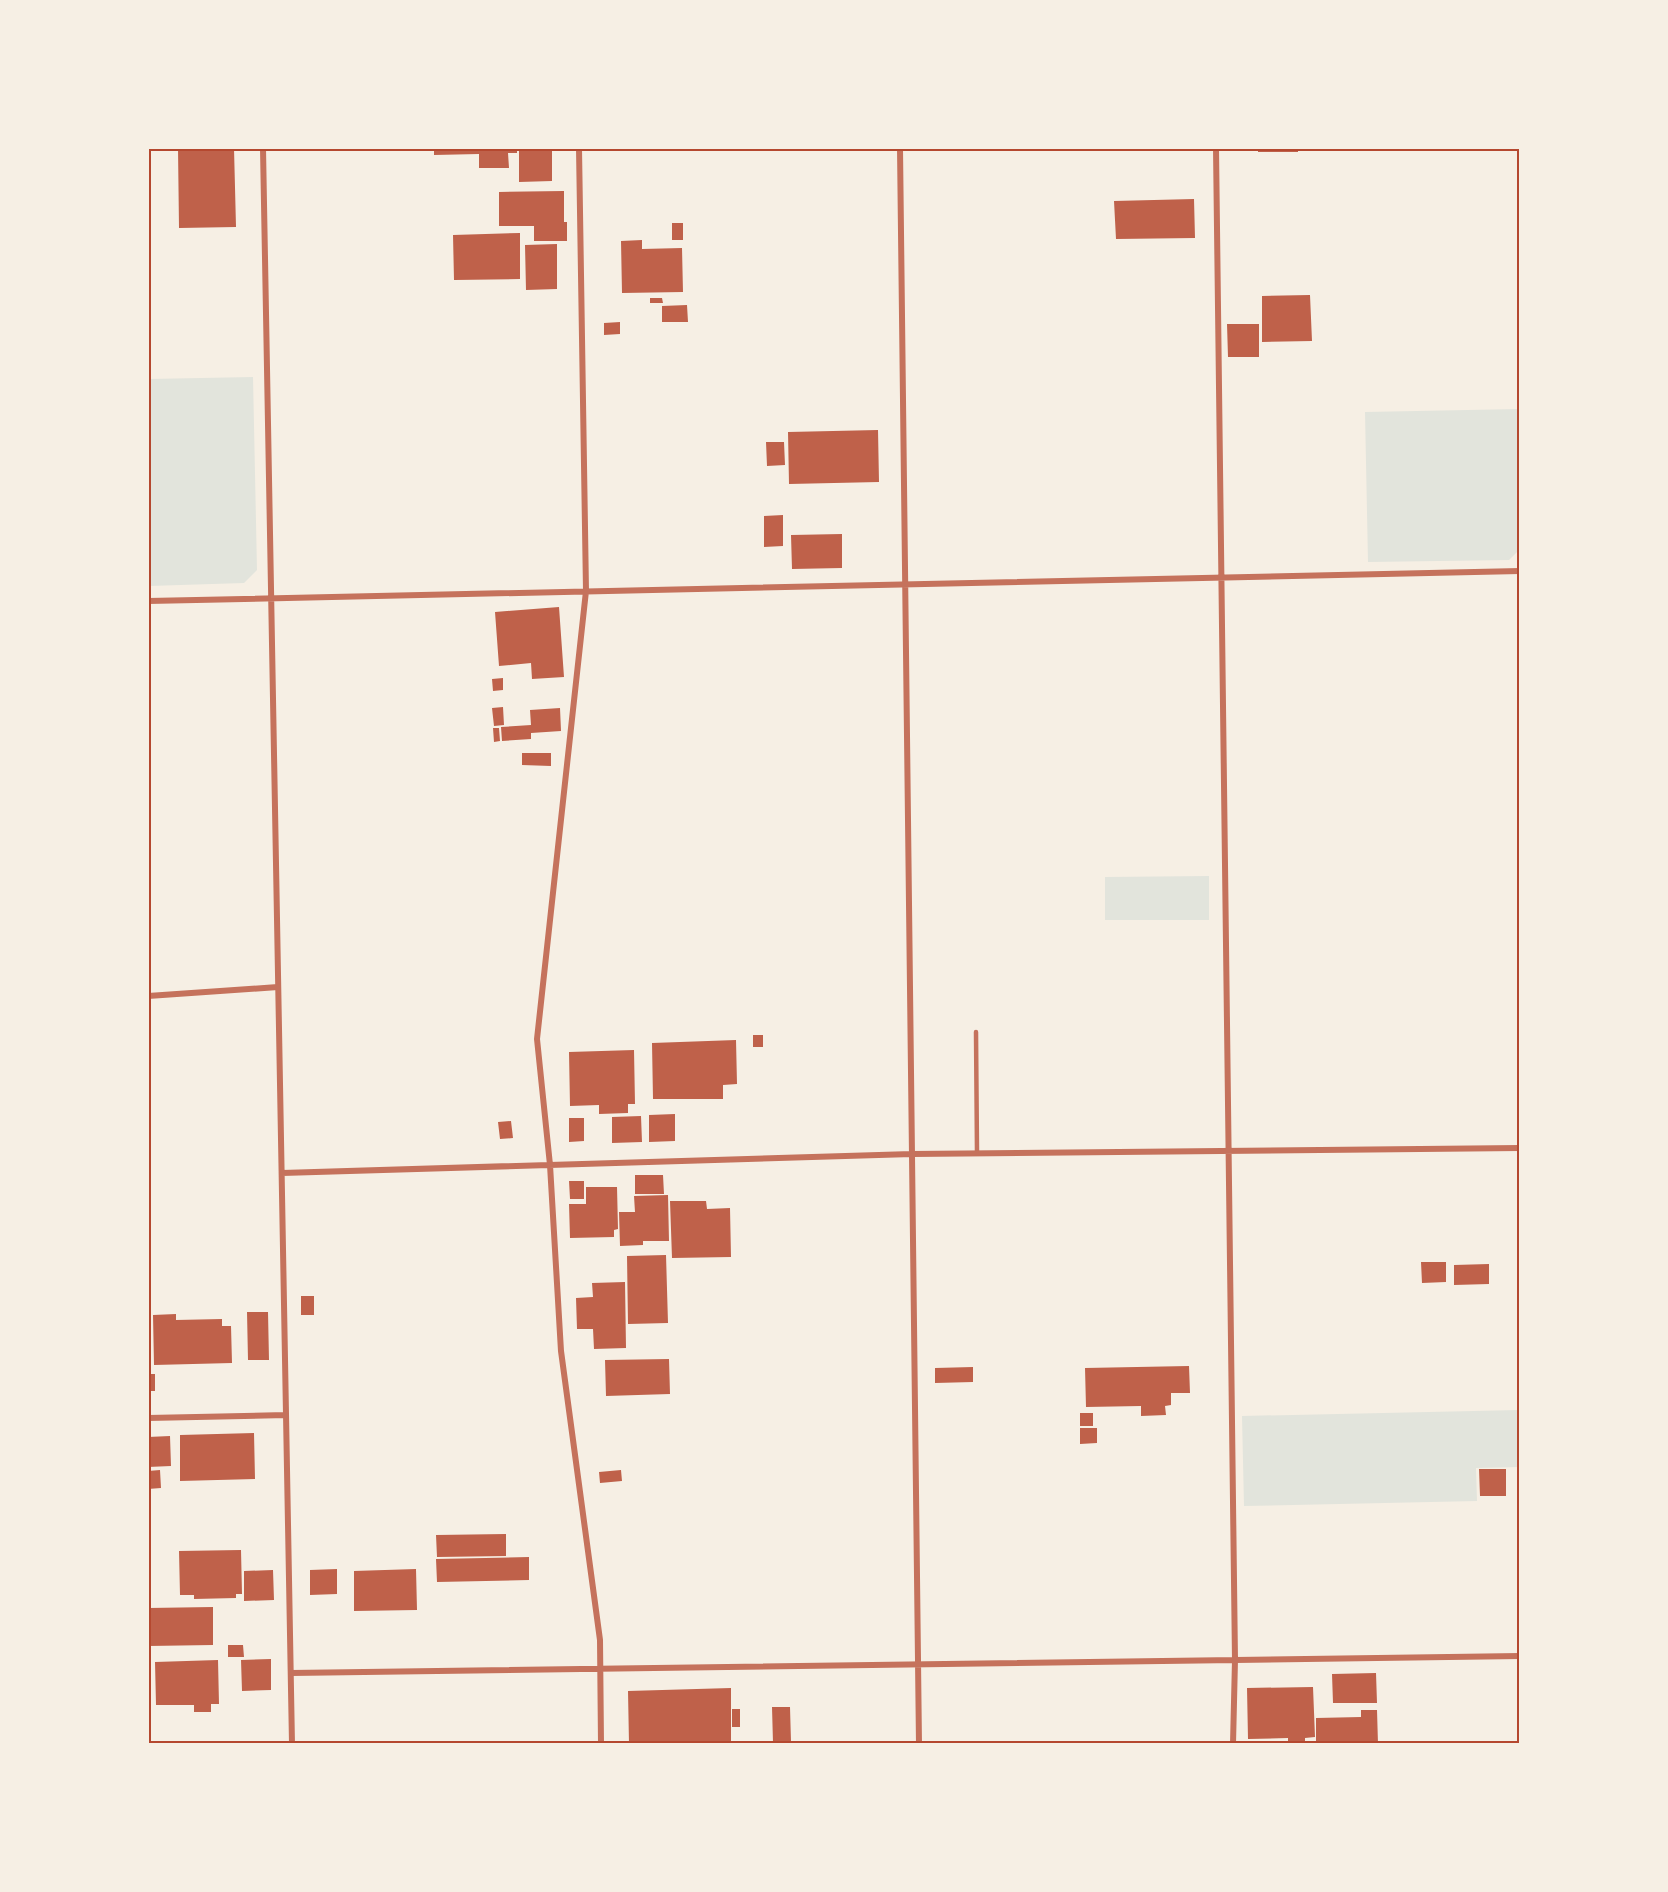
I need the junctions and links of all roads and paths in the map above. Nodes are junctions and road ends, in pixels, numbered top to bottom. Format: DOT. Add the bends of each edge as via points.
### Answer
graph roads {
  1 [pos="263,148"];
  2 [pos="579,148"];
  3 [pos="900,148"];
  4 [pos="1216,148"];
  5 [pos="1520,571"];
  6 [pos="1222,578"];
  7 [pos="905,584"];
  8 [pos="586,591"];
  9 [pos="271,598"];
  10 [pos="148,601"];
  11 [pos="278,987"];
  12 [pos="148,996"];
  13 [pos="976,1032"];
  14 [pos="1520,1148"];
  15 [pos="1228,1151"];
  16 [pos="977,1153"];
  17 [pos="912,1154"];
  18 [pos="550,1165"];
  19 [pos="282,1173"];
  20 [pos="286,1415"];
  21 [pos="148,1418"];
  22 [pos="1520,1656"];
  23 [pos="1235,1660"];
  24 [pos="918,1665"];
  25 [pos="600,1668"];
  26 [pos="291,1673"];
  27 [pos="292,1743"];
  28 [pos="601,1743"];
  29 [pos="919,1743"];
  30 [pos="1233,1743"];
  1 -- 9 [label="street"];
  2 -- 8 [label="street"];
  3 -- 7 [label="street"];
  4 -- 6 [label="street"];
  5 -- 6 [label="street"];
  6 -- 7 [label="street"];
  6 -- 15 [label="street"];
  7 -- 8 [label="street"];
  7 -- 17 [label="street"];
  8 -- 9 [label="street"];
  8 -- 18 [label="street" via="537,1039"];
  9 -- 10 [label="street"];
  9 -- 11 [label="street"];
  11 -- 12 [label="street"];
  11 -- 19 [label="street"];
  13 -- 16 [label="lane"];
  14 -- 15 [label="street"];
  15 -- 16 [label="street"];
  15 -- 23 [label="street"];
  16 -- 17 [label="street"];
  17 -- 18 [label="street"];
  17 -- 24 [label="street"];
  18 -- 19 [label="street"];
  18 -- 25 [label="street" via="561,1351 600,1640"];
  19 -- 20 [label="street"];
  20 -- 21 [label="street"];
  20 -- 26 [label="street"];
  22 -- 23 [label="street"];
  23 -- 24 [label="street"];
  23 -- 30 [label="street"];
  24 -- 25 [label="street"];
  24 -- 29 [label="street"];
  25 -- 26 [label="street"];
  25 -- 28 [label="street"];
  26 -- 27 [label="street"];
}
